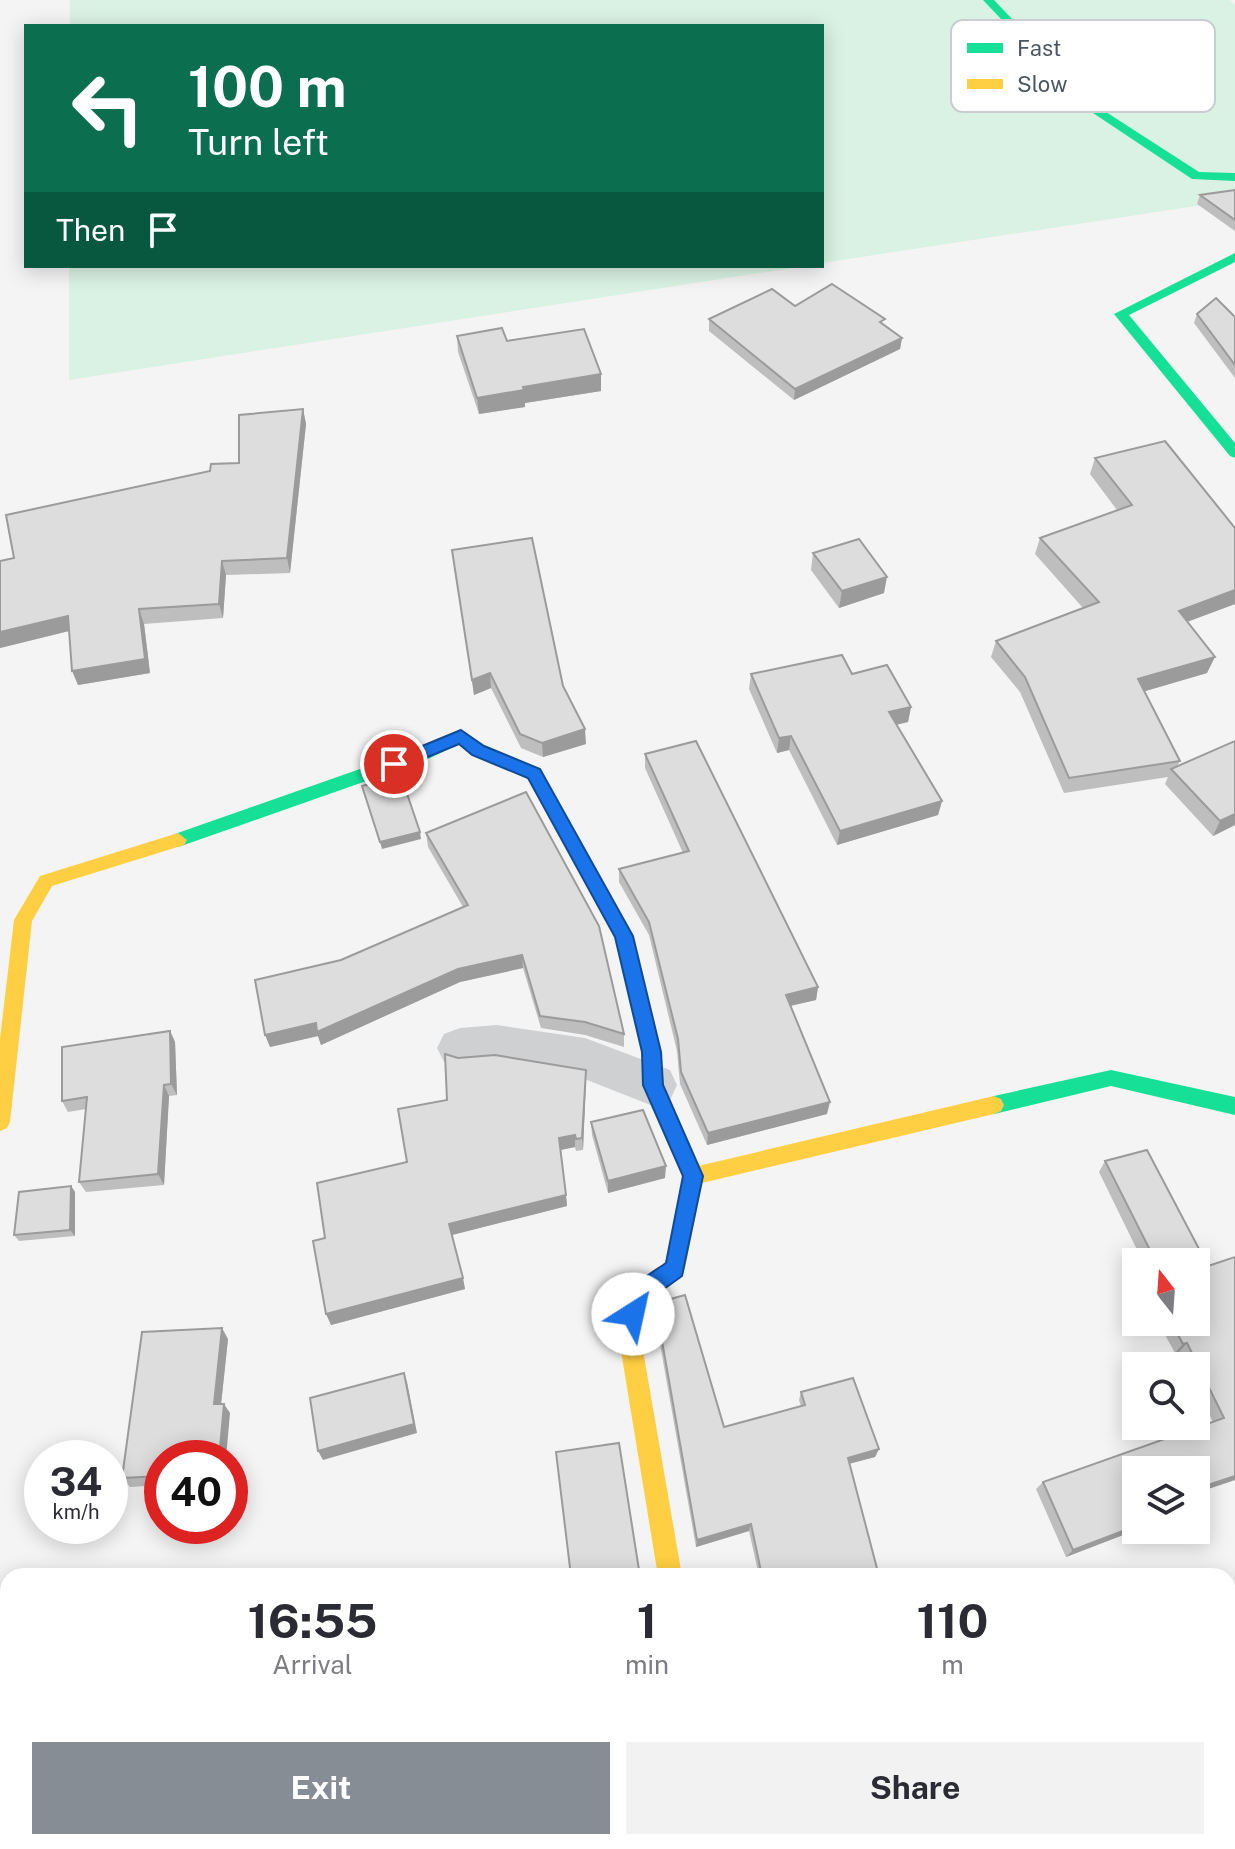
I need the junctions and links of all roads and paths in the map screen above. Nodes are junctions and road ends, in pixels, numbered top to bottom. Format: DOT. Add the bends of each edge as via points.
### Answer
graph roads {
  1 [pos="988,0"];
  2 [pos="1007,20"];
  3 [pos="1099,112"];
  4 [pos="1235,177"];
  5 [pos="1235,257"];
  6 [pos="1235,453"];
  7 [pos="460,1048"];
  8 [pos="653,1085"];
  9 [pos="1235,1106"];
  10 [pos="0,1122"];
  11 [pos="693,1176"];
  12 [pos="669,1568"];
  1 -- 2 [label="street"];
  3 -- 4 [label="street" via="1196,176"];
  5 -- 6 [label="street" via="1121,314"];
  7 -- 8 [label="street" via="497,1045 585,1058"];
  8 -- 10 [label="street" via="651,1052 624,936 534,774 478,750 461,736 208,831 46,881 23,920"];
  8 -- 11 [label="street"];
  9 -- 11 [label="street" via="1111,1078"];
  11 -- 12 [label="street" via="675,1269 637,1296 629,1333"];
}
